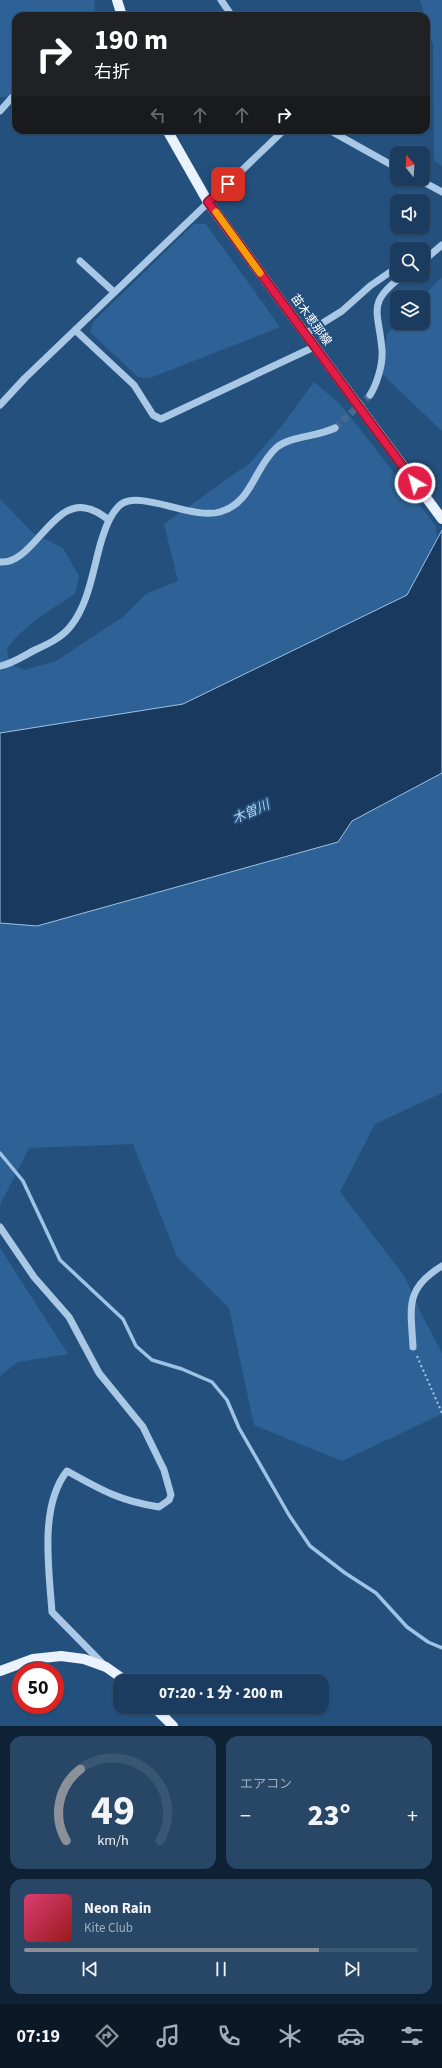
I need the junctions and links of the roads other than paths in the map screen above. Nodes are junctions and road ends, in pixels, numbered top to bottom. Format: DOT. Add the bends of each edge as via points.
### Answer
graph roads {
  1 [pos="117,0"];
  2 [pos="221,0"];
  3 [pos="121,12"];
  4 [pos="229,12"];
  5 [pos="12,98"];
  6 [pos="0,111"];
  7 [pos="169,134"];
  8 [pos="280,134"];
  9 [pos="336,134"];
  10 [pos="390,164"];
  11 [pos="430,186"];
  12 [pos="442,192"];
  13 [pos="208,202"];
  14 [pos="442,245"];
  15 [pos="430,255"];
  16 [pos="80,261"];
  17 [pos="390,272"];
  18 [pos="394,282"];
  19 [pos="114,292"];
  20 [pos="75,330"];
  21 [pos="305,334"];
  22 [pos="314,347"];
  23 [pos="370,395"];
  24 [pos="0,405"];
  25 [pos="335,428"];
  26 [pos="442,519"];
  27 [pos="109,520"];
  28 [pos="0,562"];
  29 [pos="0,666"];
  30 [pos="0,1227"];
  31 [pos="442,1266"];
  32 [pos="413,1347"];
  33 [pos="106,1667"];
  34 [pos="0,1670"];
  35 [pos="116,1674"];
  36 [pos="161,1714"];
  37 [pos="173,1726"];
  1 -- 3 [label="main road"];
  2 -- 4 [label="street"];
  5 -- 6 [label="street"];
  7 -- 13 [label="main road, 苗木恵那線"];
  8 -- 13 [label="street"];
  9 -- 10 [label="street"];
  11 -- 12 [label="street"];
  13 -- 19 [label="street"];
  13 -- 21 [label="main road, 苗木恵那線"];
  14 -- 15 [label="street"];
  16 -- 19 [label="street"];
  17 -- 21 [label="street" via="342,311"];
  18 -- 23 [label="street" via="389,286 377,306 382,353 374,389"];
  19 -- 20 [label="street"];
  20 -- 22 [label="street" via="134,385 153,415 161,419"];
  20 -- 24 [label="street"];
  21 -- 22 [label="main road, 苗木恵那線"];
  22 -- 26 [label="main road, 苗木恵那線"];
  25 -- 27 [label="street" via="318,435 294,439 277,447 264,461 246,495 232,507 220,512 203,514 178,510 146,500 130,500 115,510"];
  27 -- 28 [label="street" via="96,511 75,508 64,513 14,560"];
  27 -- 29 [label="street" via="80,611 70,627 56,640"];
  30 -- 33 [label="street" via="34,1277 69,1317 99,1372 143,1427 164,1470 171,1495 169,1500 159,1507 137,1504 113,1496 67,1471 53,1497 49,1565 52,1612"];
  31 -- 32 [label="street" via="418,1286 413,1296"];
  33 -- 34 [label="main road" via="84,1659 61,1656 33,1658"];
  33 -- 35 [label="main road"];
  36 -- 37 [label="main road"];
}
